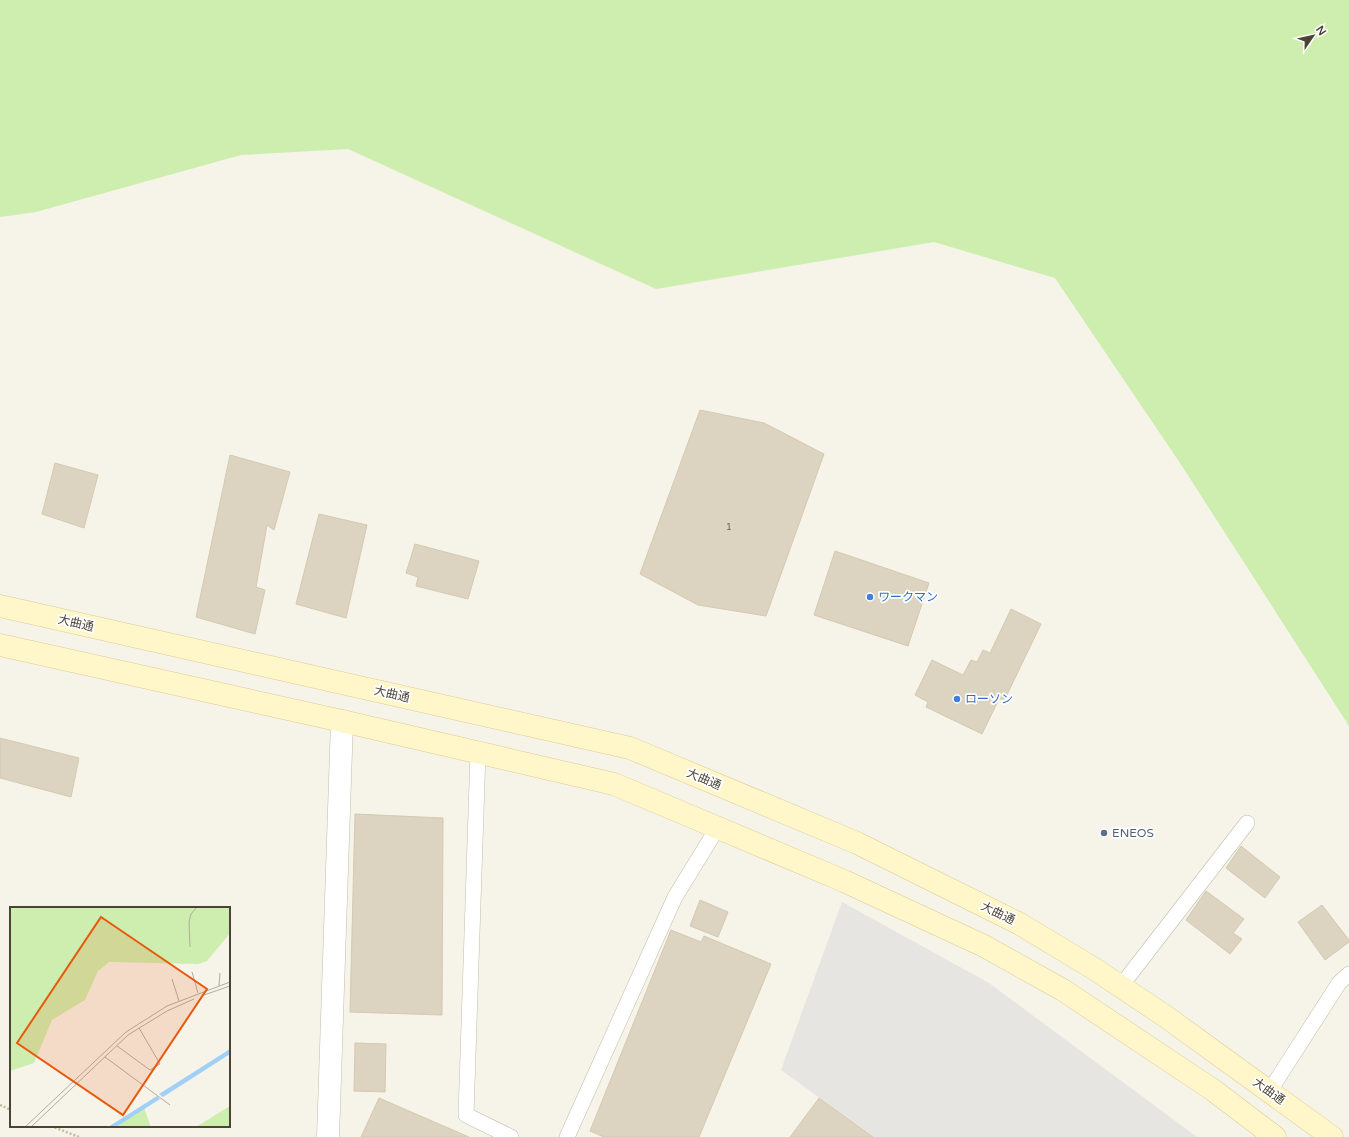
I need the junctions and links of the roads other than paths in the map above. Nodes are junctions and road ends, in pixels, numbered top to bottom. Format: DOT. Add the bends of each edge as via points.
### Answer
graph roads {
  1 [pos="0,606"];
  2 [pos="0,645"];
  3 [pos="342,721"];
  4 [pos="478,752"];
  5 [pos="1247,823"];
  6 [pos="718,828"];
  7 [pos="1349,974"];
  8 [pos="1121,986"];
  9 [pos="1269,1092"];
  10 [pos="328,1137"];
  11 [pos="511,1137"];
  12 [pos="567,1137"];
  13 [pos="1276,1137"];
  14 [pos="1332,1137"];
  1 -- 8 [label="main road, 大曲通" via="630,748 857,843 1020,924"];
  2 -- 3 [label="main road"];
  3 -- 4 [label="main road"];
  3 -- 10 [label="street"];
  4 -- 6 [label="main road" via="614,784"];
  4 -- 11 [label="lane" via="466,1115"];
  5 -- 8 [label="lane"];
  6 -- 12 [label="lane" via="675,897"];
  6 -- 13 [label="main road" via="844,881 991,950 1069,995 1213,1090"];
  7 -- 9 [label="lane" via="1339,983"];
  8 -- 9 [label="main road, 大曲通"];
  9 -- 14 [label="main road, 大曲通"];
}
